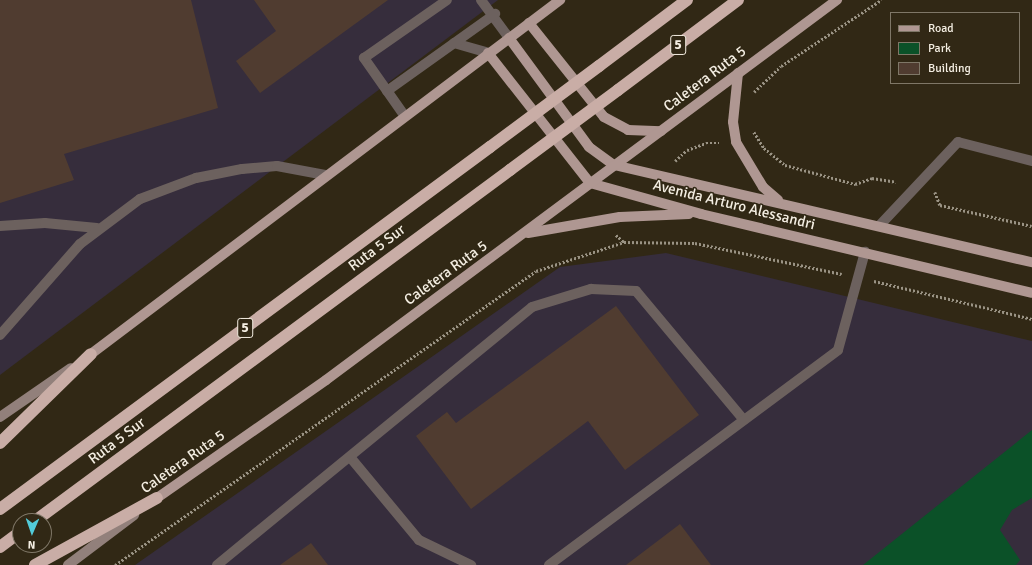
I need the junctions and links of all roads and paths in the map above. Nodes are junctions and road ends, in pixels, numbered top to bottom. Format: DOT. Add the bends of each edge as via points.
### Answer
graph roads {
  1 [pos="448,0"];
  2 [pos="481,0"];
  3 [pos="560,0"];
  4 [pos="687,0"];
  5 [pos="738,0"];
  6 [pos="837,0"];
  7 [pos="881,0"];
  8 [pos="494,14"];
  9 [pos="529,23"];
  10 [pos="509,38"];
  11 [pos="454,43"];
  12 [pos="488,53"];
  13 [pos="738,73"];
  14 [pos="387,91"];
  15 [pos="750,95"];
  16 [pos="404,115"];
  17 [pos="750,126"];
  18 [pos="661,131"];
  19 [pos="1032,161"];
  20 [pos="614,165"];
  21 [pos="325,174"];
  22 [pos="590,183"];
  23 [pos="919,186"];
  24 [pos="780,201"];
  25 [pos="701,214"];
  26 [pos="595,220"];
  27 [pos="880,225"];
  28 [pos="0,226"];
  29 [pos="1032,226"];
  30 [pos="97,228"];
  31 [pos="526,233"];
  32 [pos="624,242"];
  33 [pos="865,252"];
  34 [pos="1032,262"];
  35 [pos="859,278"];
  36 [pos="1032,293"];
  37 [pos="1032,319"];
  38 [pos="0,335"];
  39 [pos="91,354"];
  40 [pos="0,417"];
  41 [pos="744,420"];
  42 [pos="0,443"];
  43 [pos="350,457"];
  44 [pos="157,498"];
  45 [pos="0,509"];
  46 [pos="46,513"];
  47 [pos="12,538"];
  48 [pos="0,547"];
  49 [pos="35,565"];
  50 [pos="68,565"];
  51 [pos="115,565"];
  52 [pos="217,565"];
  53 [pos="471,565"];
  54 [pos="548,565"];
  1 -- 14 [label="lane" via="364,58"];
  2 -- 8 [label="lane"];
  3 -- 9 [label="main road"];
  4 -- 45 [label="highway, Ruta 5 Sur / 5, bridge"];
  5 -- 46 [label="highway, Ruta 5 Sur / 5, bridge"];
  6 -- 13 [label="main road, Caletera Ruta 5"];
  7 -- 15 [label="path" via="781,66"];
  8 -- 10 [label="lane"];
  8 -- 11 [label="lane"];
  9 -- 10 [label="main road"];
  9 -- 18 [label="main road" via="604,118 628,130"];
  10 -- 12 [label="main road"];
  10 -- 20 [label="main road, Avenida Arturo Alessandri" via="589,147"];
  11 -- 12 [label="lane"];
  11 -- 14 [label="lane"];
  12 -- 16 [label="main road"];
  12 -- 22 [label="main road"];
  13 -- 18 [label="main road, Caletera Ruta 5"];
  13 -- 24 [label="main road" via="733,122 736,142 763,187"];
  14 -- 16 [label="lane"];
  16 -- 21 [label="main road"];
  17 -- 23 [label="path" via="764,148 785,164 855,184 872,178"];
  18 -- 20 [label="main road, Caletera Ruta 5"];
  19 -- 23 [label="lane" via="958,142"];
  20 -- 22 [label="main road, Caletera Ruta 5"];
  20 -- 24 [label="main road, Avenida Arturo Alessandri"];
  21 -- 30 [label="lane" via="260,166 196,178 140,199"];
  21 -- 39 [label="main road"];
  22 -- 25 [label="main road, Avenida Arturo Alessandri"];
  22 -- 31 [label="main road, Caletera Ruta 5"];
  23 -- 27 [label="lane"];
  23 -- 29 [label="path" via="938,194 940,205"];
  24 -- 27 [label="main road, Avenida Arturo Alessandri"];
  25 -- 26 [label="main road"];
  25 -- 33 [label="main road, Avenida Arturo Alessandri"];
  26 -- 31 [label="main road"];
  26 -- 32 [label="path"];
  27 -- 34 [label="main road, Avenida Arturo Alessandri"];
  28 -- 30 [label="lane" via="45,223"];
  30 -- 38 [label="lane"];
  31 -- 44 [label="main road, Caletera Ruta 5"];
  32 -- 35 [label="path" via="695,243"];
  32 -- 51 [label="path" via="536,272"];
  33 -- 35 [label="lane"];
  33 -- 36 [label="main road, Avenida Arturo Alessandri"];
  35 -- 37 [label="path"];
  35 -- 41 [label="lane" via="838,350"];
  39 -- 40 [label="street"];
  39 -- 42 [label="highway"];
  41 -- 43 [label="lane" via="636,291 591,289 532,307"];
  41 -- 54 [label="lane"];
  43 -- 52 [label="lane"];
  43 -- 53 [label="lane" via="419,540"];
  44 -- 49 [label="highway"];
  44 -- 50 [label="street, Caletera Ruta 5"];
  47 -- 48 [label="highway"];
}
